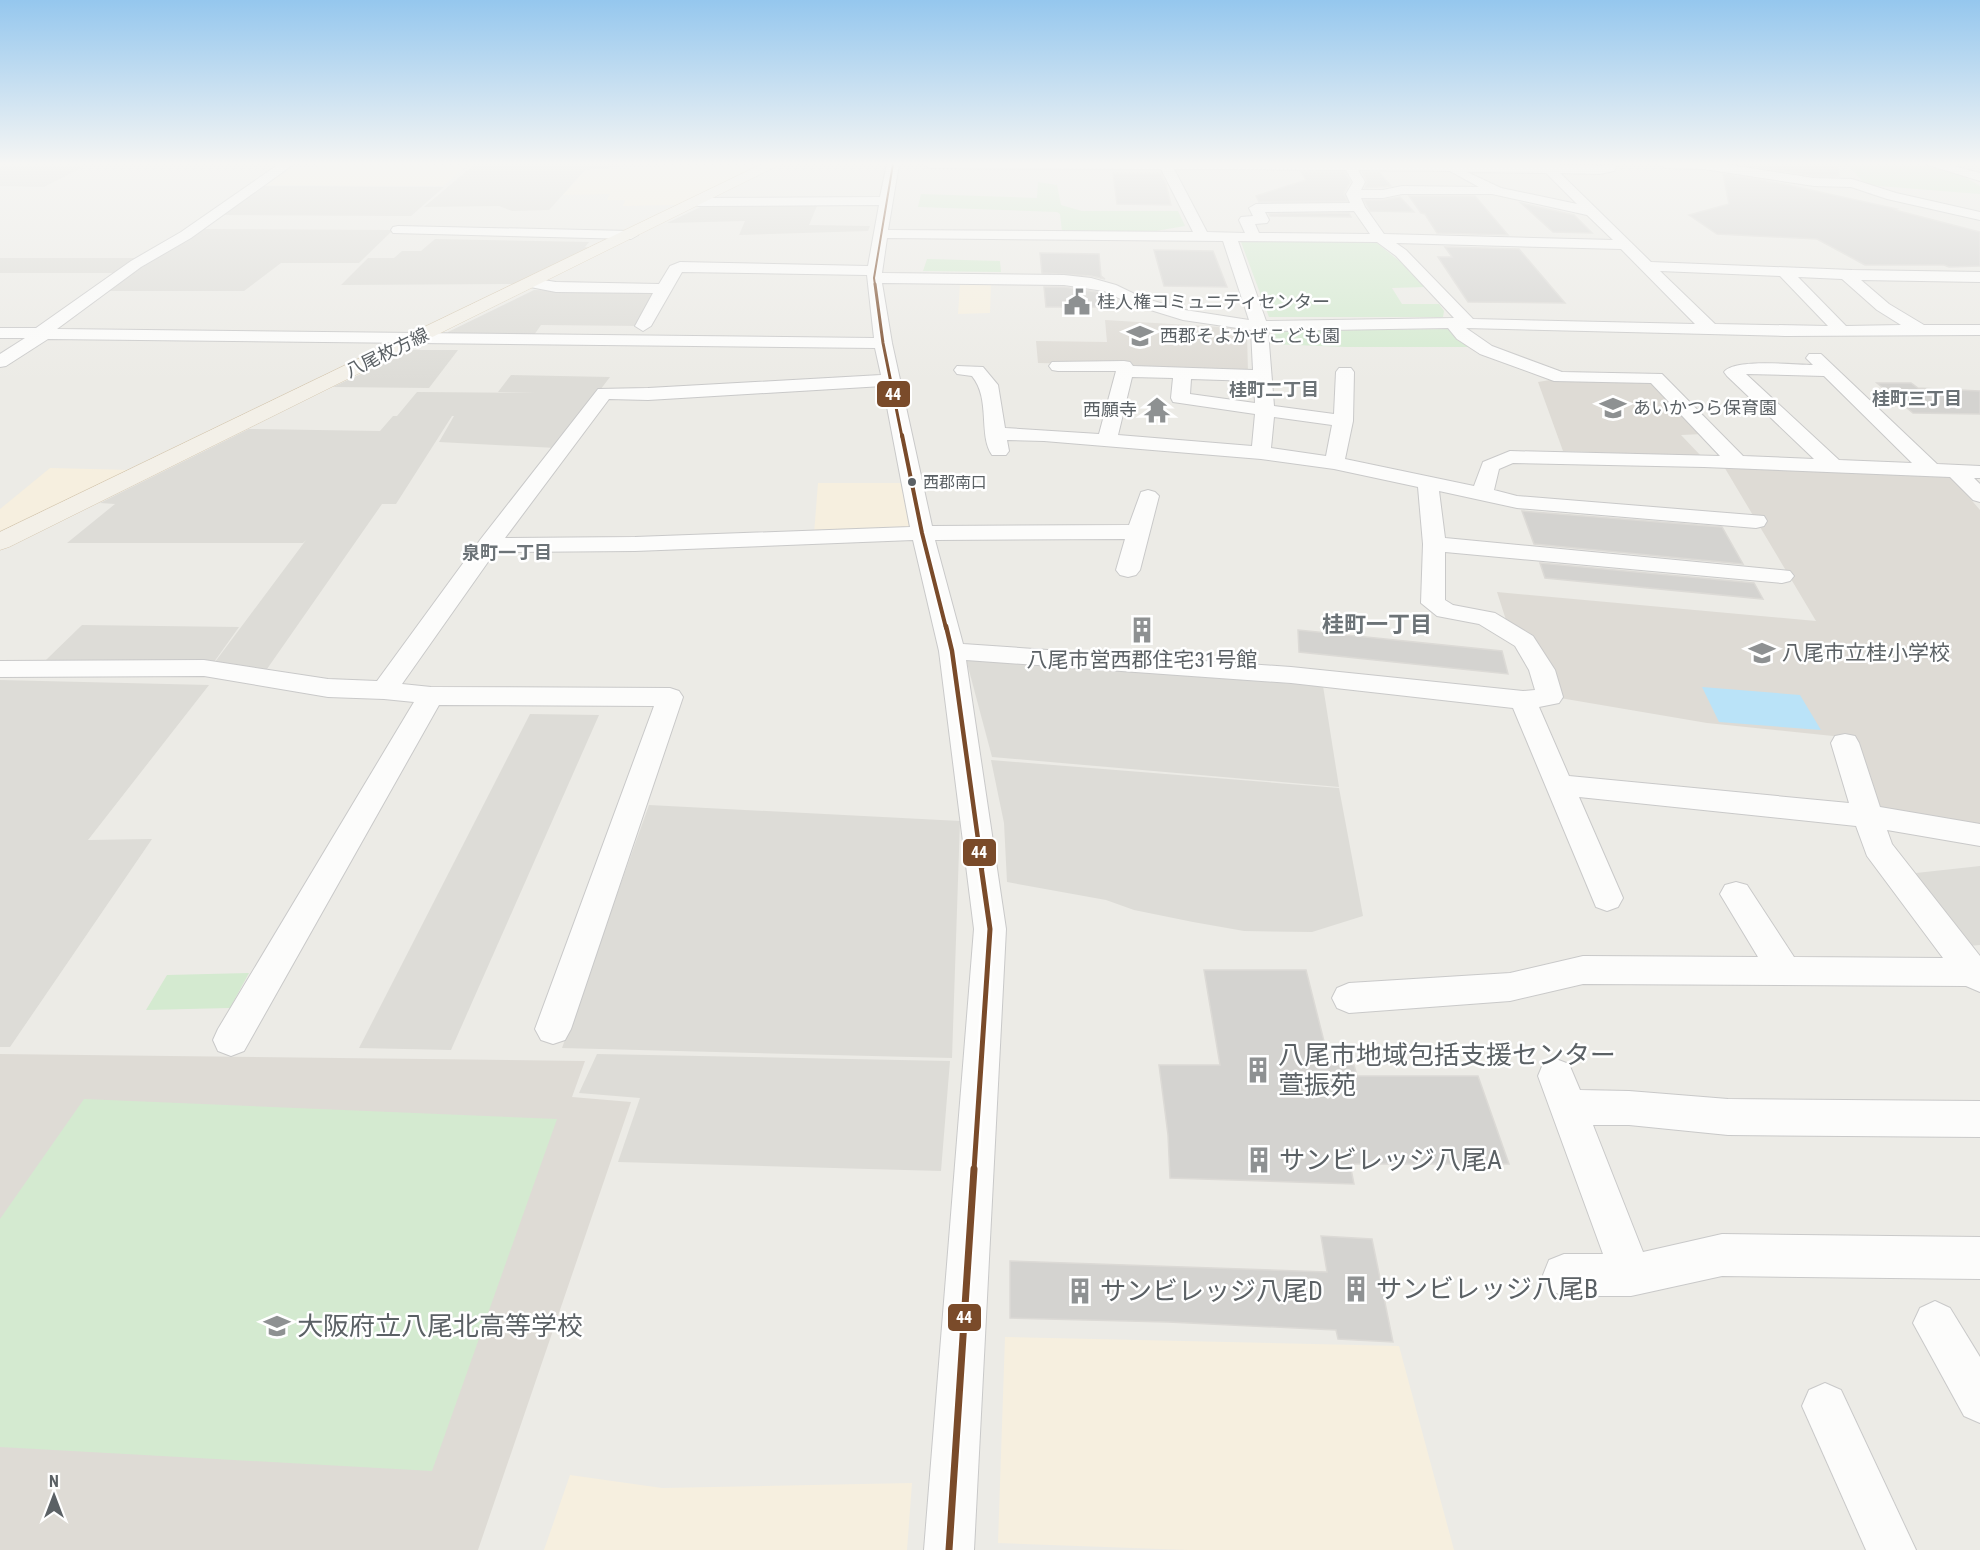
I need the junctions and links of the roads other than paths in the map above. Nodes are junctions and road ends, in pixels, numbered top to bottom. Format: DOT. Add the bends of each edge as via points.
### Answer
graph roads {
  1 [pos="184,236"];
  2 [pos="628,236"];
  3 [pos="880,236"];
  4 [pos="1130,236"];
  5 [pos="1617,236"];
  6 [pos="1202,237"];
  7 [pos="1229,237"];
  8 [pos="1254,237"];
  9 [pos="1380,238"];
  10 [pos="1627,245"];
  11 [pos="1648,266"];
  12 [pos="1784,272"];
  13 [pos="875,275"];
  14 [pos="1846,275"];
  15 [pos="1980,277"];
  16 [pos="531,284"];
  17 [pos="664,289"];
  18 [pos="1866,292"];
  19 [pos="1889,292"];
  20 [pos="1461,323"];
  21 [pos="643,326"];
  22 [pos="1259,326"];
  23 [pos="1709,328"];
  24 [pos="1920,330"];
  25 [pos="1980,330"];
  26 [pos="1785,331"];
  27 [pos="1842,331"];
  28 [pos="0,333"];
  29 [pos="43,333"];
  30 [pos="421,337"];
  31 [pos="883,343"];
  32 [pos="0,362"];
  33 [pos="1058,366"];
  34 [pos="963,370"];
  35 [pos="1125,371"];
  36 [pos="1828,371"];
  37 [pos="1345,372"];
  38 [pos="1183,373"];
  39 [pos="1262,376"];
  40 [pos="891,380"];
  41 [pos="1264,411"];
  42 [pos="1343,421"];
  43 [pos="1107,439"];
  44 [pos="1261,453"];
  45 [pos="1737,462"];
  46 [pos="1334,463"];
  47 [pos="1833,466"];
  48 [pos="1930,469"];
  49 [pos="1955,470"];
  50 [pos="1980,472"];
  51 [pos="1428,482"];
  52 [pos="1482,494"];
  53 [pos="1148,496"];
  54 [pos="1980,496"];
  55 [pos="1756,521"];
  56 [pos="1138,532"];
  57 [pos="922,533"];
  58 [pos="0,542"];
  59 [pos="1434,544"];
  60 [pos="488,545"];
  61 [pos="1128,570"];
  62 [pos="1782,576"];
  63 [pos="952,651"];
  64 [pos="0,669"];
  65 [pos="384,690"];
  66 [pos="431,696"];
  67 [pos="1523,700"];
  68 [pos="1845,743"];
  69 [pos="1559,785"];
  70 [pos="1868,816"];
  71 [pos="1980,836"];
  72 [pos="1736,894"];
  73 [pos="1607,898"];
  74 [pos="1785,971"];
  75 [pos="1977,975"];
  76 [pos="1349,998"];
  77 [pos="553,1029"];
  78 [pos="231,1040"];
  79 [pos="1980,1119"];
  80 [pos="1980,1258"];
  81 [pos="1564,1275"];
  82 [pos="1631,1275"];
  83 [pos="1935,1323"];
  84 [pos="1980,1400"];
  85 [pos="1825,1406"];
  86 [pos="949,1550"];
  87 [pos="1891,1550"];
  1 -- 29 [label="street" via="136,264"];
  2 -- 16 [label="main road, 八尾枚方線"];
  3 -- 13 [label="street"];
  4 -- 6 [label="street"];
  5 -- 10 [label="street"];
  6 -- 7 [label="street"];
  7 -- 8 [label="street"];
  7 -- 22 [label="street"];
  8 -- 9 [label="street"];
  9 -- 10 [label="street"];
  9 -- 20 [label="street" via="1401,253"];
  10 -- 11 [label="street"];
  11 -- 12 [label="street"];
  11 -- 23 [label="street"];
  12 -- 14 [label="street"];
  12 -- 27 [label="street"];
  13 -- 17 [label="street" via="685,266 675,269"];
  13 -- 22 [label="street" via="1091,282 1183,315"];
  13 -- 31 [label="street"];
  14 -- 15 [label="street"];
  14 -- 18 [label="street"];
  16 -- 17 [label="street"];
  16 -- 30 [label="main road, 八尾枚方線"];
  17 -- 21 [label="street"];
  18 -- 19 [label="street"];
  18 -- 24 [label="street"];
  20 -- 22 [label="street"];
  20 -- 23 [label="street"];
  20 -- 45 [label="street" via="1463,335 1486,350 1560,377 1656,378"];
  22 -- 39 [label="street"];
  23 -- 26 [label="street"];
  24 -- 25 [label="street"];
  24 -- 27 [label="street"];
  26 -- 27 [label="street"];
  26 -- 36 [label="street"];
  28 -- 29 [label="street"];
  29 -- 30 [label="street"];
  29 -- 32 [label="street"];
  30 -- 31 [label="street"];
  30 -- 58 [label="main road, 八尾枚方線"];
  31 -- 40 [label="street"];
  33 -- 35 [label="street" via="1124,366"];
  34 -- 43 [label="street" via="977,371 989,385 997,443"];
  35 -- 38 [label="street"];
  35 -- 43 [label="street"];
  36 -- 47 [label="street" via="1733,372"];
  36 -- 48 [label="street"];
  37 -- 42 [label="street"];
  38 -- 39 [label="street"];
  38 -- 41 [label="street" via="1180,398"];
  39 -- 41 [label="street"];
  40 -- 57 [label="street"];
  40 -- 60 [label="street" via="604,393"];
  41 -- 42 [label="street"];
  41 -- 44 [label="street"];
  42 -- 46 [label="street"];
  43 -- 44 [label="street"];
  44 -- 46 [label="street"];
  45 -- 47 [label="street"];
  45 -- 52 [label="street" via="1509,458 1490,466"];
  46 -- 51 [label="street"];
  47 -- 48 [label="street"];
  48 -- 49 [label="street"];
  49 -- 50 [label="street"];
  49 -- 54 [label="street"];
  51 -- 52 [label="street"];
  51 -- 59 [label="street"];
  52 -- 55 [label="street" via="1517,502"];
  53 -- 56 [label="street"];
  56 -- 57 [label="street"];
  56 -- 61 [label="street"];
  57 -- 60 [label="street" via="635,544"];
  57 -- 63 [label="street"];
  59 -- 62 [label="street"];
  59 -- 67 [label="street" via="1433,603 1446,611 1486,618 1524,642 1542,670 1550,697"];
  60 -- 65 [label="street"];
  63 -- 67 [label="street" via="1291,675"];
  63 -- 86 [label="street" via="990,929"];
  64 -- 65 [label="street" via="204,668 328,688"];
  65 -- 66 [label="street"];
  66 -- 77 [label="street" via="670,697"];
  66 -- 78 [label="street"];
  67 -- 69 [label="street"];
  68 -- 70 [label="street"];
  69 -- 70 [label="street"];
  69 -- 73 [label="street"];
  70 -- 71 [label="street"];
  70 -- 75 [label="street" via="1878,848"];
  72 -- 74 [label="street"];
  74 -- 75 [label="street"];
  74 -- 76 [label="street" via="1582,970 1510,987"];
  79 -- 82 [label="street" via="1728,1117 1629,1108 1562,1091"];
  80 -- 82 [label="street" via="1722,1255"];
  81 -- 82 [label="street"];
  83 -- 84 [label="street"];
  85 -- 87 [label="street"];
}
